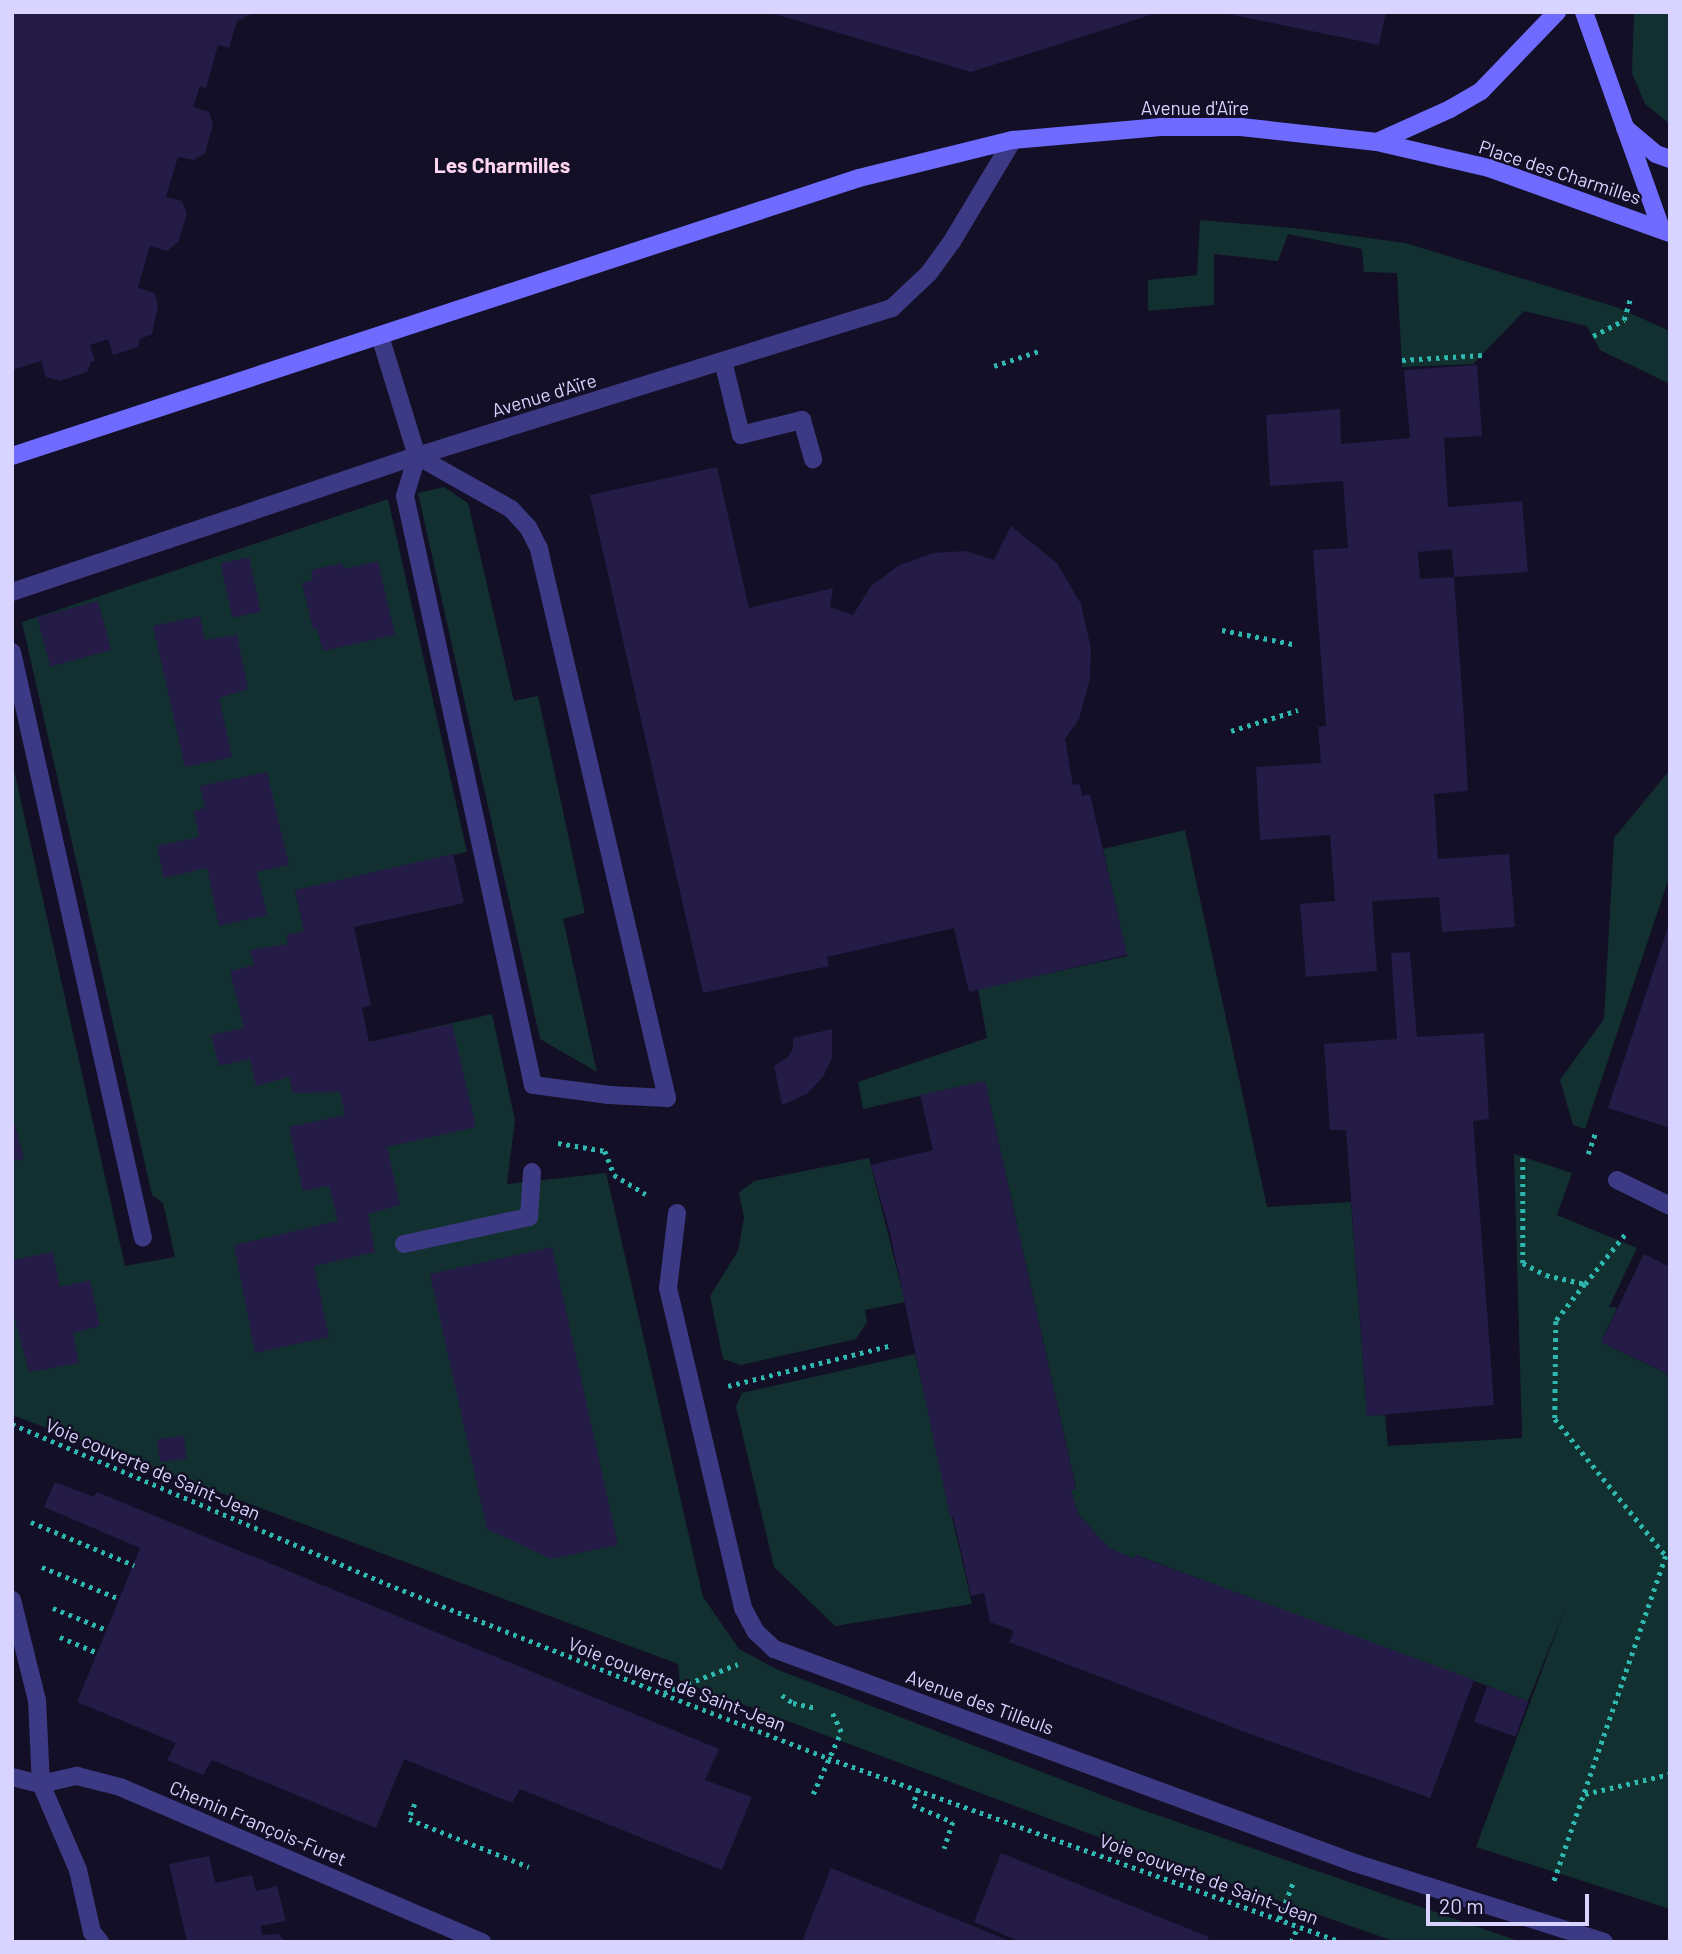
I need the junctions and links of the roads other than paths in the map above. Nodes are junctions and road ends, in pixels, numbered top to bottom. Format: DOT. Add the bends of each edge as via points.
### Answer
graph roads {
  1 [pos="1557,12"];
  2 [pos="1584,12"];
  3 [pos="1625,128"];
  4 [pos="1013,141"];
  5 [pos="1377,142"];
  6 [pos="1670,159"];
  7 [pos="1667,228"];
  8 [pos="380,336"];
  9 [pos="723,361"];
  10 [pos="12,456"];
  11 [pos="416,456"];
  12 [pos="813,459"];
  13 [pos="12,592"];
  14 [pos="12,652"];
  15 [pos="532,1172"];
  16 [pos="1617,1180"];
  17 [pos="1670,1206"];
  18 [pos="677,1213"];
  19 [pos="143,1238"];
  20 [pos="404,1244"];
  21 [pos="12,1600"];
  22 [pos="12,1777"];
  23 [pos="41,1784"];
  24 [pos="100,1942"];
  25 [pos="482,1942"];
  26 [pos="1604,1942"];
  1 -- 5 [label="main road" via="1481,91"];
  2 -- 3 [label="main road, Place des Charmilles"];
  3 -- 6 [label="main road" via="1656,154"];
  3 -- 7 [label="main road, Place des Charmilles"];
  4 -- 5 [label="main road, Avenue d'Aïre" via="1163,127 1241,127"];
  4 -- 8 [label="main road, Avenue d'Aïre" via="859,178"];
  4 -- 9 [label="street, Avenue d'Aïre" via="951,243 929,273 892,308"];
  5 -- 7 [label="main road, Place des Charmilles" via="1489,167"];
  8 -- 10 [label="main road, Avenue d'Aïre"];
  8 -- 11 [label="street"];
  9 -- 11 [label="street, Avenue d'Aïre"];
  9 -- 12 [label="street" via="741,435 802,420"];
  11 -- 11 [label="street" via="405,496 533,1084 667,1098 539,549 528,527 511,509"];
  11 -- 13 [label="street, Avenue d'Aïre"];
  14 -- 19 [label="street"];
  15 -- 20 [label="street" via="529,1217"];
  16 -- 17 [label="street"];
  18 -- 26 [label="street, Avenue des Tilleuls" via="668,1288 743,1608 756,1632 774,1649 1355,1863"];
  21 -- 23 [label="street" via="37,1700"];
  22 -- 23 [label="street, Chemin François-Furet"];
  23 -- 24 [label="street" via="78,1870 92,1932"];
  23 -- 25 [label="street, Chemin François-Furet" via="77,1776 120,1787"];
}
